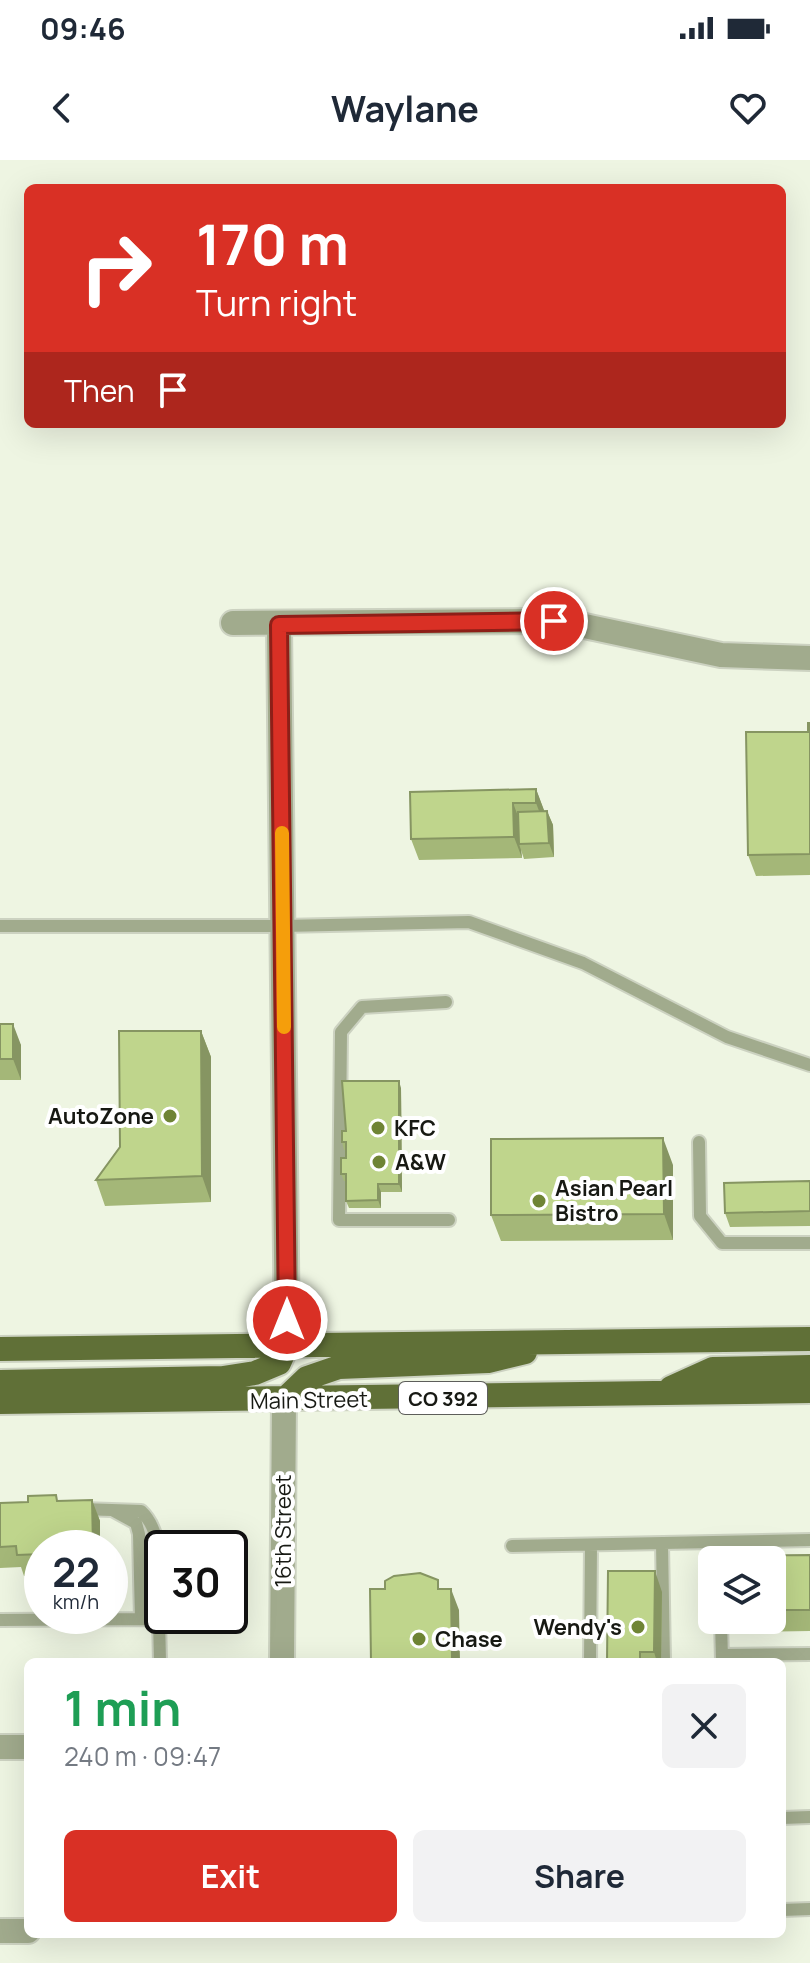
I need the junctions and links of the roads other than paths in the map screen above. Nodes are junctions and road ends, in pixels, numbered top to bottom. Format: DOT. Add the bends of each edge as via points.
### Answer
graph roads {
  1 [pos="233,623"];
  2 [pos="279,625"];
  3 [pos="810,658"];
  4 [pos="0,926"];
  5 [pos="283,926"];
  6 [pos="446,1002"];
  7 [pos="810,1065"];
  8 [pos="699,1142"];
  9 [pos="449,1220"];
  10 [pos="810,1243"];
  11 [pos="810,1339"];
  12 [pos="561,1342"];
  13 [pos="287,1345"];
  14 [pos="0,1349"];
  15 [pos="810,1367"];
  16 [pos="0,1382"];
  17 [pos="810,1391"];
  18 [pos="662,1393"];
  19 [pos="284,1400"];
  20 [pos="0,1402"];
  21 [pos="105,1509"];
  22 [pos="60,1510"];
  23 [pos="155,1530"];
  24 [pos="810,1540"];
  25 [pos="719,1542"];
  26 [pos="662,1543"];
  27 [pos="591,1545"];
  28 [pos="512,1546"];
  29 [pos="719,1546"];
  30 [pos="141,1619"];
  31 [pos="0,1620"];
  32 [pos="159,1634"];
  33 [pos="721,1634"];
  34 [pos="810,1654"];
  35 [pos="160,1658"];
  36 [pos="282,1658"];
  37 [pos="590,1658"];
  38 [pos="664,1658"];
  39 [pos="722,1658"];
  40 [pos="0,1747"];
  41 [pos="24,1747"];
  42 [pos="810,1817"];
  43 [pos="786,1818"];
  44 [pos="810,1909"];
  45 [pos="786,1910"];
  46 [pos="0,1931"];
  47 [pos="24,1931"];
  1 -- 2 [label="street"];
  2 -- 3 [label="street" via="561,621 721,655"];
  2 -- 5 [label="street"];
  4 -- 5 [label="lane"];
  5 -- 7 [label="lane" via="469,922 583,963 727,1037"];
  5 -- 13 [label="street"];
  6 -- 9 [label="lane" via="362,1007 341,1032 339,1220"];
  8 -- 10 [label="lane" via="700,1216 722,1243"];
  11 -- 12 [label="main road"];
  12 -- 13 [label="main road"];
  12 -- 19 [label="main road" via="488,1361 339,1367 307,1378"];
  13 -- 14 [label="main road"];
  13 -- 16 [label="main road" via="279,1363 223,1378"];
  15 -- 18 [label="main road" via="713,1369"];
  17 -- 18 [label="main road, Main Street / CO 392"];
  18 -- 19 [label="main road, Main Street / CO 392"];
  19 -- 20 [label="main road, Main Street / CO 392"];
  19 -- 36 [label="street, 16th Street"];
  21 -- 22 [label="lane"];
  21 -- 23 [label="lane" via="141,1511"];
  21 -- 30 [label="lane" via="136,1523"];
  24 -- 25 [label="lane"];
  25 -- 26 [label="lane"];
  25 -- 29 [label="lane"];
  26 -- 27 [label="lane"];
  26 -- 38 [label="lane"];
  27 -- 28 [label="lane"];
  27 -- 37 [label="lane"];
  30 -- 31 [label="lane"];
  32 -- 35 [label="lane"];
  33 -- 39 [label="lane"];
  34 -- 39 [label="lane"];
  40 -- 41 [label="street"];
  42 -- 43 [label="lane"];
  44 -- 45 [label="lane"];
  46 -- 47 [label="street"];
}
